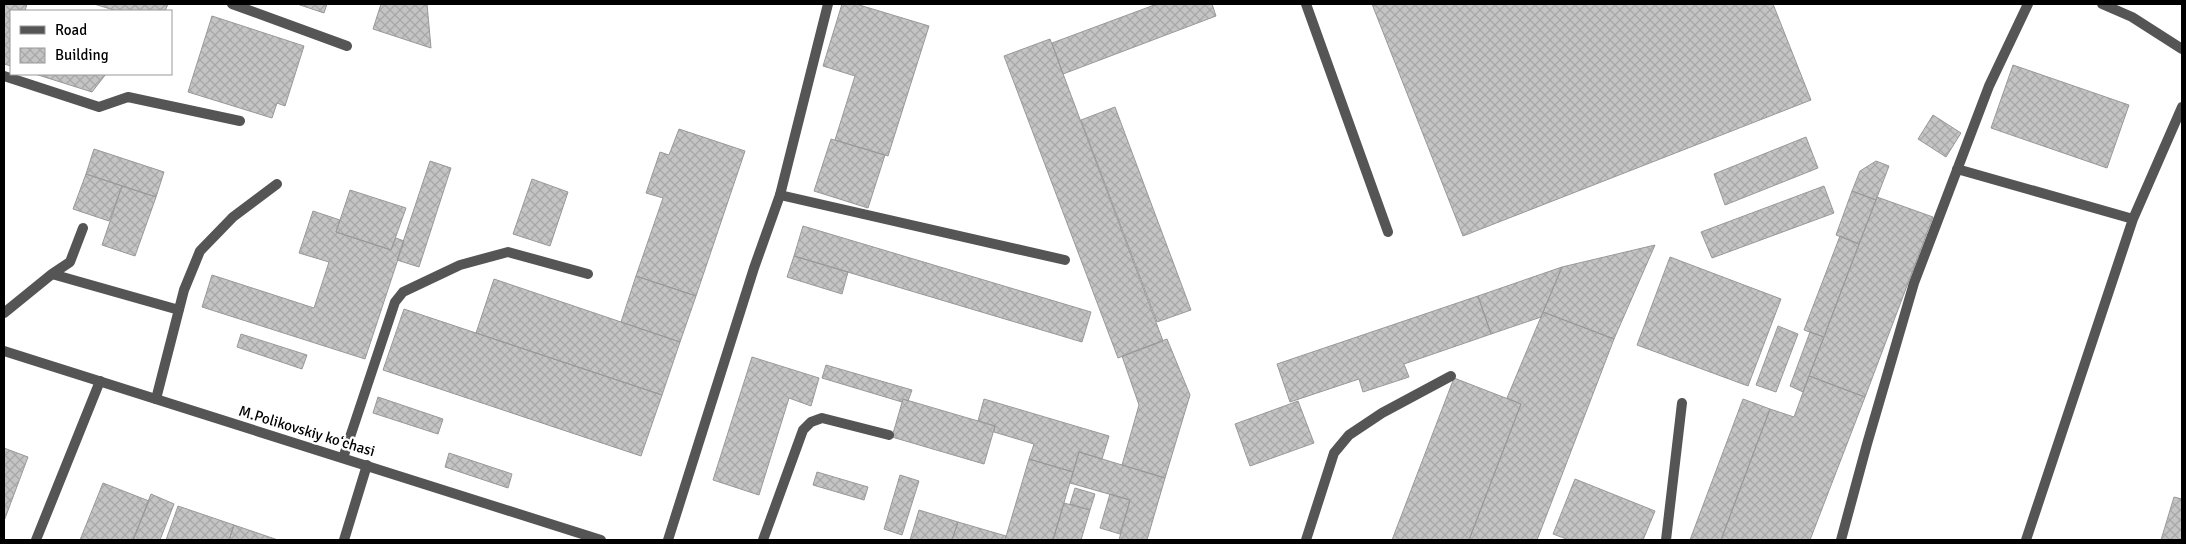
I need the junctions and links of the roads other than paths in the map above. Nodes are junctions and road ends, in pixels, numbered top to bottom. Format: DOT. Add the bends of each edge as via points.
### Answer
graph roads {
  1 [pos="232,4"];
  2 [pos="828,4"];
  3 [pos="1306,4"];
  4 [pos="2028,4"];
  5 [pos="2102,4"];
  6 [pos="347,46"];
  7 [pos="2182,49"];
  8 [pos="4,76"];
  9 [pos="2182,107"];
  10 [pos="240,121"];
  11 [pos="1957,169"];
  12 [pos="277,184"];
  13 [pos="780,195"];
  14 [pos="2132,219"];
  15 [pos="84,228"];
  16 [pos="1388,232"];
  17 [pos="1065,260"];
  18 [pos="52,274"];
  19 [pos="588,274"];
  20 [pos="179,310"];
  21 [pos="4,313"];
  22 [pos="4,351"];
  23 [pos="1451,376"];
  24 [pos="100,382"];
  25 [pos="156,399"];
  26 [pos="1682,402"];
  27 [pos="889,435"];
  28 [pos="342,458"];
  29 [pos="367,465"];
  30 [pos="588,538"];
  31 [pos="36,540"];
  32 [pos="344,540"];
  33 [pos="601,540"];
  34 [pos="668,540"];
  35 [pos="763,540"];
  36 [pos="1306,540"];
  37 [pos="1666,540"];
  38 [pos="1841,540"];
  39 [pos="2026,540"];
  1 -- 6 [label="street"];
  2 -- 13 [label="street"];
  3 -- 16 [label="street"];
  4 -- 11 [label="street" via="1989,86"];
  5 -- 7 [label="street" via="2132,17"];
  8 -- 10 [label="street" via="99,107 128,97"];
  9 -- 14 [label="street"];
  11 -- 14 [label="street"];
  11 -- 38 [label="street" via="1914,283"];
  12 -- 20 [label="street" via="233,217 200,251"];
  13 -- 17 [label="street"];
  13 -- 34 [label="street"];
  14 -- 39 [label="street"];
  15 -- 18 [label="street" via="70,262"];
  18 -- 20 [label="street"];
  18 -- 21 [label="street"];
  19 -- 28 [label="street" via="508,252 460,265 403,292 395,302"];
  20 -- 25 [label="street"];
  22 -- 24 [label="street, M.Polikovskiy koʻchasi"];
  23 -- 36 [label="street" via="1382,413 1349,436 1334,453"];
  24 -- 25 [label="street, M.Polikovskiy koʻchasi"];
  24 -- 31 [label="street"];
  25 -- 28 [label="street, M.Polikovskiy koʻchasi"];
  26 -- 37 [label="street"];
  27 -- 35 [label="street" via="822,418 811,422 803,430"];
  28 -- 29 [label="street, M.Polikovskiy koʻchasi"];
  29 -- 30 [label="street, M.Polikovskiy koʻchasi"];
  29 -- 32 [label="street"];
  30 -- 33 [label="street, M.Polikovskiy koʻchasi"];
}
